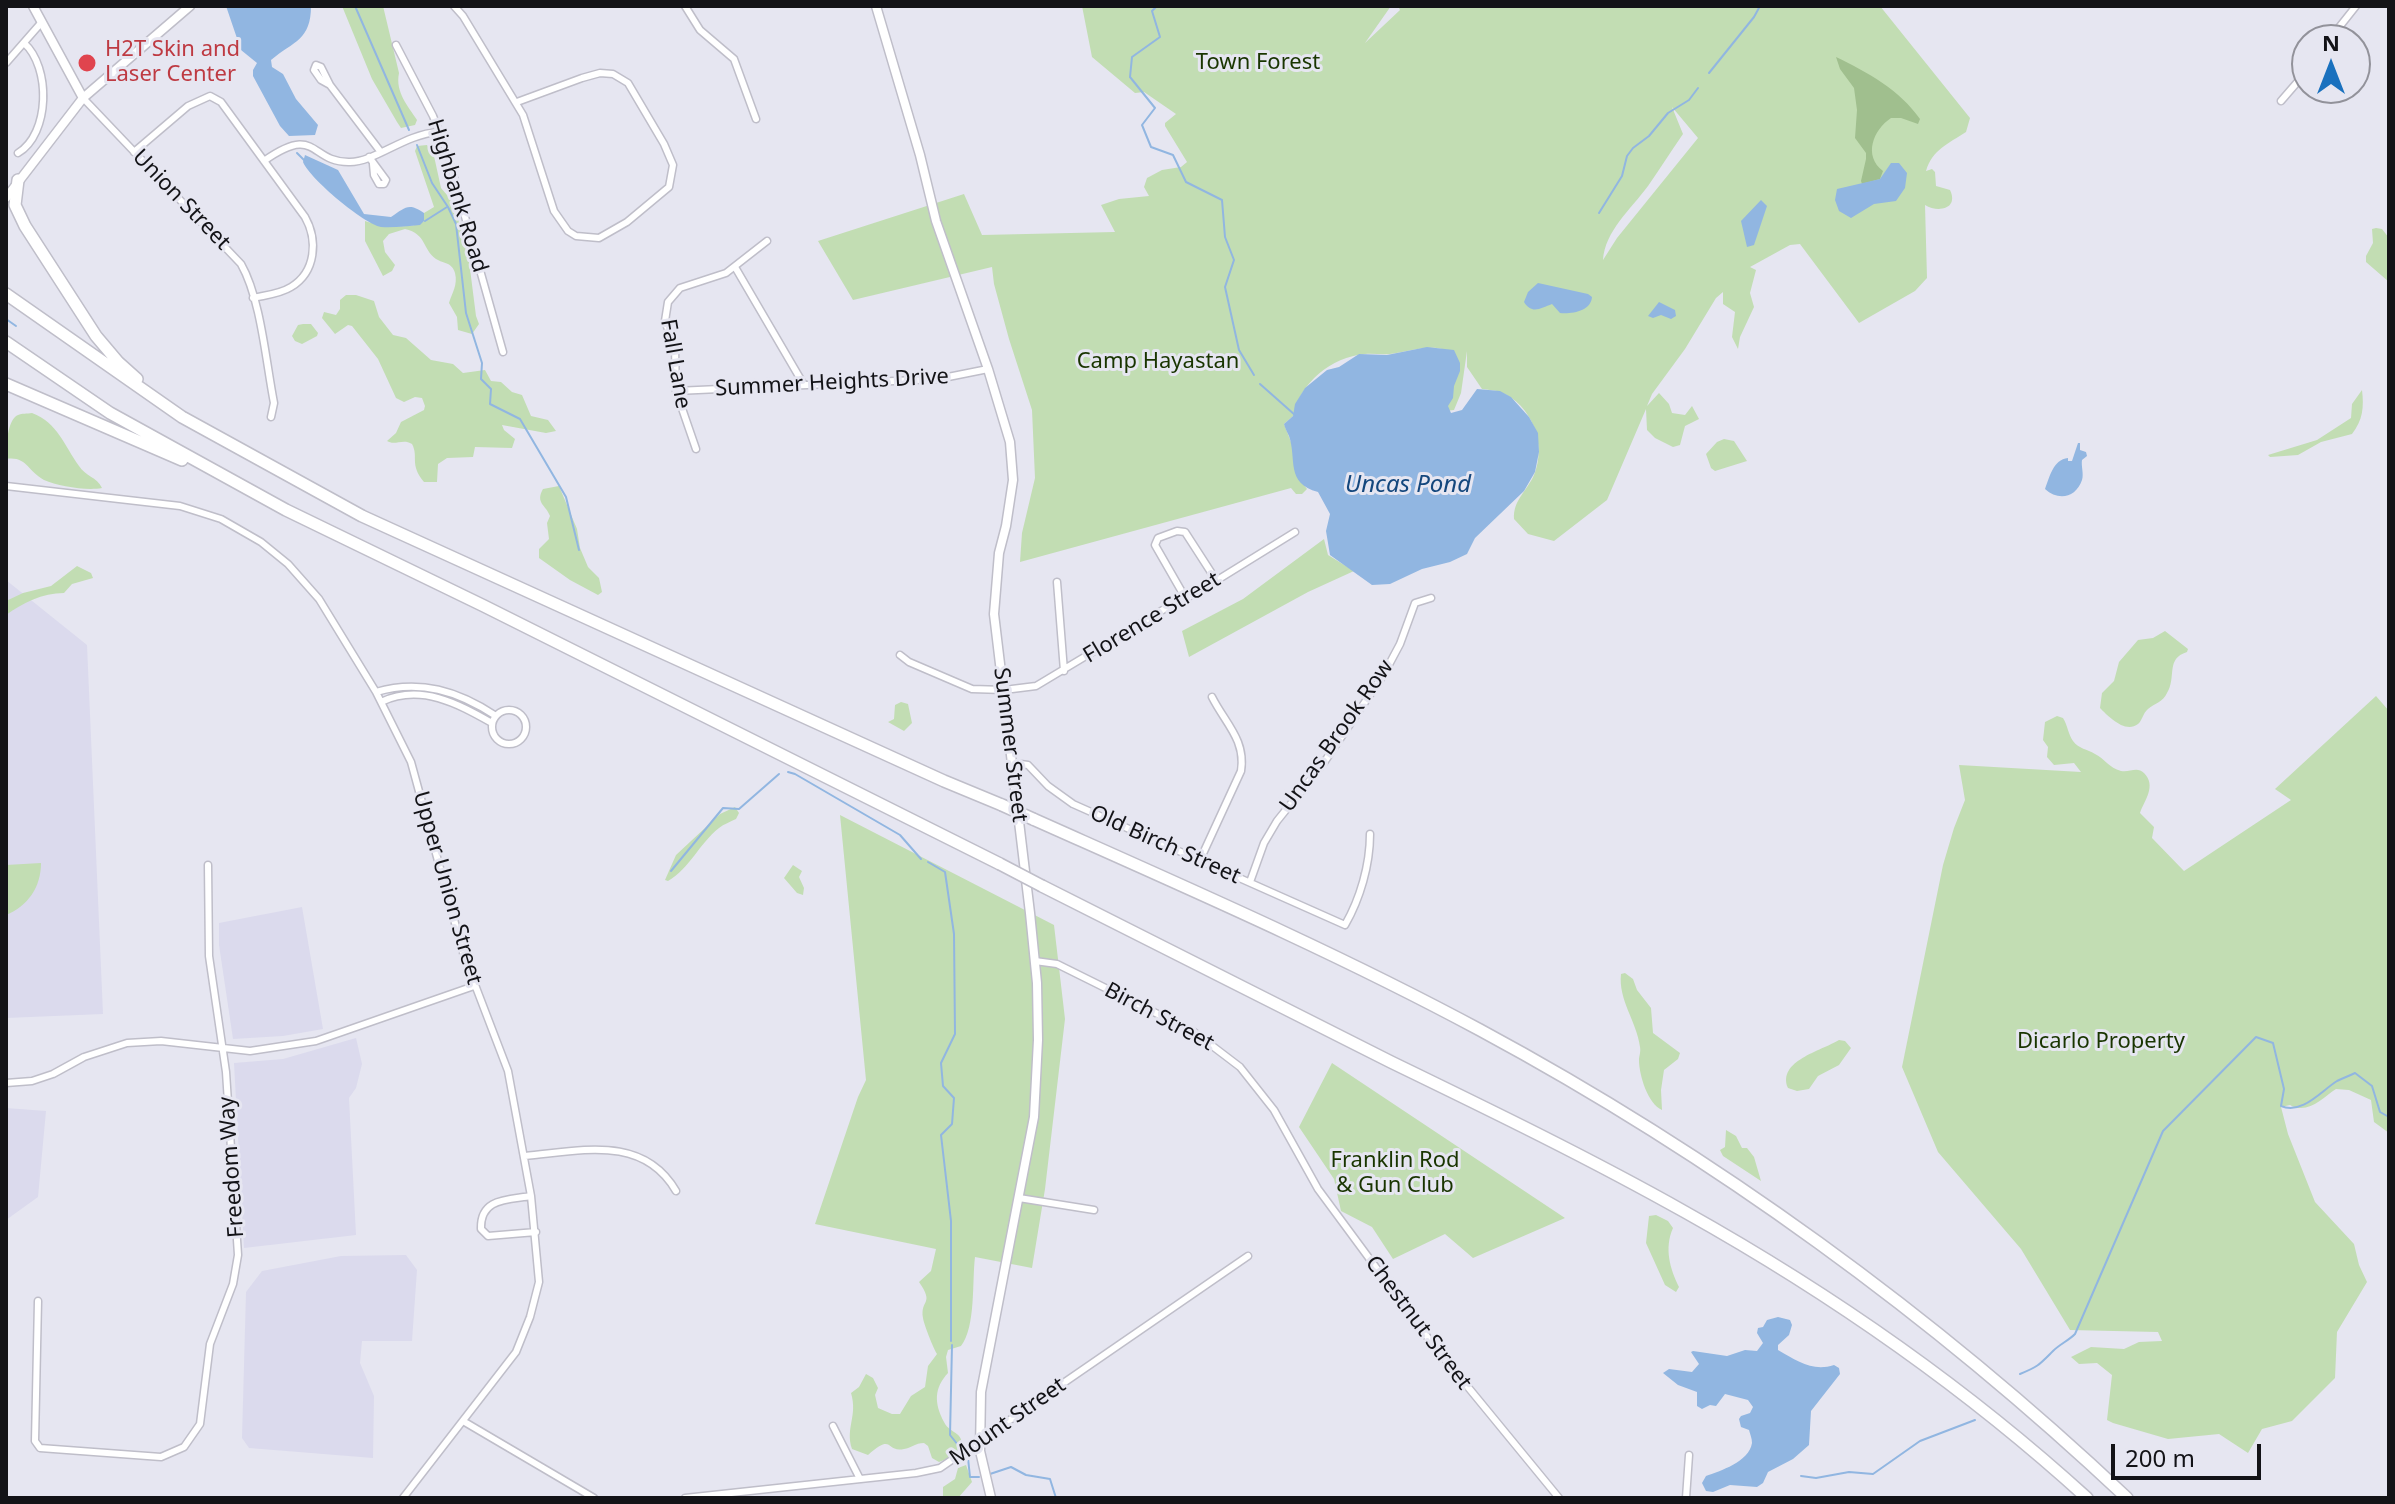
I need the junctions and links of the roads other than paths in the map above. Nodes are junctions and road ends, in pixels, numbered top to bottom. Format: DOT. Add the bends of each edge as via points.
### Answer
graph roads {
  1 [pos="33,6"];
  2 [pos="190,6"];
  3 [pos="454,6"];
  4 [pos="685,6"];
  5 [pos="876,6"];
  6 [pos="2356,6"];
  7 [pos="41,23"];
  8 [pos="2342,24"];
  9 [pos="24,43"];
  10 [pos="396,45"];
  11 [pos="6,63"];
  12 [pos="330,85"];
  13 [pos="2291,89"];
  14 [pos="83,98"];
  15 [pos="2281,101"];
  16 [pos="517,102"];
  17 [pos="756,119"];
  18 [pos="438,132"];
  19 [pos="380,151"];
  20 [pos="134,152"];
  21 [pos="18,153"];
  22 [pos="369,157"];
  23 [pos="264,161"];
  24 [pos="373,164"];
  25 [pos="18,180"];
  26 [pos="6,192"];
  27 [pos="6,198"];
  28 [pos="6,210"];
  29 [pos="25,226"];
  30 [pos="767,241"];
  31 [pos="735,267"];
  32 [pos="6,294"];
  33 [pos="253,298"];
  34 [pos="6,342"];
  35 [pos="503,352"];
  36 [pos="988,369"];
  37 [pos="6,384"];
  38 [pos="804,385"];
  39 [pos="676,391"];
  40 [pos="271,417"];
  41 [pos="198,426"];
  42 [pos="696,449"];
  43 [pos="236,484"];
  44 [pos="6,486"];
  45 [pos="1295,532"];
  46 [pos="1216,580"];
  47 [pos="1057,582"];
  48 [pos="1431,598"];
  49 [pos="1186,599"];
  50 [pos="900,655"];
  51 [pos="1064,671"];
  52 [pos="1004,690"];
  53 [pos="376,692"];
  54 [pos="1212,697"];
  55 [pos="381,702"];
  56 [pos="496,716"];
  57 [pos="492,723"];
  58 [pos="1013,763"];
  59 [pos="1370,834"];
  60 [pos="1200,860"];
  61 [pos="208,865"];
  62 [pos="1250,882"];
  63 [pos="1035,961"];
  64 [pos="474,986"];
  65 [pos="223,1050"];
  66 [pos="6,1083"];
  67 [pos="1291,1139"];
  68 [pos="525,1156"];
  69 [pos="676,1191"];
  70 [pos="531,1196"];
  71 [pos="1019,1198"];
  72 [pos="1094,1210"];
  73 [pos="536,1232"];
  74 [pos="1248,1256"];
  75 [pos="38,1301"];
  76 [pos="463,1421"];
  77 [pos="833,1426"];
  78 [pos="979,1442"];
  79 [pos="1689,1455"];
  80 [pos="860,1479"];
  81 [pos="403,1498"];
  82 [pos="594,1498"];
  83 [pos="685,1498"];
  84 [pos="991,1498"];
  85 [pos="1559,1498"];
  86 [pos="1686,1498"];
  87 [pos="2087,1498"];
  88 [pos="2127,1498"];
  1 -- 7 [label="main road, Union Street"];
  2 -- 14 [label="main road"];
  3 -- 16 [label="street"];
  4 -- 17 [label="street" via="700,30 734,59"];
  5 -- 36 [label="main road, Summer Street" via="936,221"];
  6 -- 8 [label="street"];
  7 -- 9 [label="street"];
  7 -- 14 [label="main road, Union Street"];
  9 -- 11 [label="street"];
  9 -- 21 [label="street" via="37,60 44,87 36,129"];
  10 -- 18 [label="street, Highbank Road"];
  12 -- 19 [label="street"];
  13 -- 15 [label="street"];
  14 -- 20 [label="street, Union Street"];
  14 -- 25 [label="main road"];
  16 -- 16 [label="street" via="554,211 576,236 599,238 669,187 673,165 664,144 628,83 613,74 582,78"];
  18 -- 19 [label="street"];
  18 -- 35 [label="street, Highbank Road"];
  19 -- 22 [label="street"];
  20 -- 23 [label="street" via="188,106 213,96"];
  20 -- 33 [label="street, Union Street" via="233,253"];
  22 -- 23 [label="street" via="342,161 300,144"];
  22 -- 24 [label="street"];
  23 -- 33 [label="street" via="305,217 314,244 299,281"];
  25 -- 26 [label="highway"];
  25 -- 27 [label="main road"];
  25 -- 29 [label="highway" via="15,205"];
  28 -- 29 [label="highway"];
  29 -- 41 [label="highway" via="118,362"];
  30 -- 31 [label="street, Fall Lane"];
  31 -- 38 [label="street"];
  31 -- 39 [label="street, Fall Lane" via="680,288 668,302 665,321 675,349"];
  32 -- 41 [label="highway"];
  33 -- 40 [label="street, Union Street" via="274,403"];
  34 -- 43 [label="highway" via="110,413"];
  36 -- 38 [label="street, Summer Heights Drive" via="938,379"];
  36 -- 52 [label="main road, Summer Street" via="1012,461 995,590"];
  37 -- 43 [label="highway"];
  38 -- 39 [label="street, Summer Heights Drive"];
  39 -- 42 [label="street, Fall Lane"];
  41 -- 88 [label="highway, bridge" via="414,541 1370,973 1481,1030 1603,1100 1768,1208 1989,1376"];
  43 -- 87 [label="highway, bridge" via="1600,1166 1802,1281 1896,1345"];
  44 -- 53 [label="street, Upper Union Street" via="168,503 243,530 281,557 311,588"];
  45 -- 46 [label="street, Florence Street"];
  46 -- 49 [label="street, Florence Street"];
  46 -- 49 [label="street" via="1185,532 1154,541"];
  47 -- 51 [label="street"];
  48 -- 62 [label="street, Uncas Brook Row" via="1415,603 1384,674 1277,821"];
  49 -- 51 [label="street, Florence Street"];
  50 -- 52 [label="street, Florence Street" via="961,686"];
  51 -- 52 [label="street, Florence Street" via="1036,686"];
  52 -- 58 [label="main road, Summer Street"];
  53 -- 55 [label="street, Upper Union Street"];
  53 -- 56 [label="street" via="414,685 438,688"];
  54 -- 60 [label="street" via="1238,738 1243,761"];
  55 -- 57 [label="street" via="410,694 434,696"];
  55 -- 64 [label="street, Upper Union Street" via="415,777"];
  56 -- 57 [label="street"];
  56 -- 57 [label="street" via="509,710 519,713 526,725 524,735 513,743 503,742"];
  58 -- 60 [label="street, Old Birch Street" via="1028,765 1073,804"];
  58 -- 63 [label="main road, Summer Street"];
  59 -- 62 [label="street, Old Birch Street" via="1369,858 1345,925"];
  60 -- 62 [label="street, Old Birch Street"];
  61 -- 65 [label="street, Freedom Way" via="209,956"];
  63 -- 67 [label="street, Birch Street" via="1064,967 1213,1044 1254,1083"];
  63 -- 71 [label="main road, Summer Street" via="1036,1098"];
  64 -- 65 [label="street" via="332,1037 277,1048"];
  64 -- 68 [label="street, Upper Union Street" via="508,1071"];
  65 -- 66 [label="street" via="161,1041 127,1043 32,1081"];
  65 -- 75 [label="street, Freedom Way" via="238,1247 233,1284 210,1344 200,1424 184,1447 161,1457 46,1451 37,1445"];
  67 -- 85 [label="street, Chestnut Street" via="1318,1189 1431,1342"];
  68 -- 69 [label="street" via="628,1152 666,1174"];
  68 -- 70 [label="street, Upper Union Street"];
  70 -- 73 [label="street, Upper Union Street"];
  70 -- 73 [label="street" via="493,1202 481,1217 481,1229 488,1236"];
  71 -- 72 [label="street"];
  71 -- 78 [label="main road, Summer Street" via="984,1375"];
  73 -- 76 [label="street, Upper Union Street" via="539,1282 522,1339"];
  74 -- 78 [label="street, Mount Street"];
  76 -- 81 [label="street, Upper Union Street"];
  76 -- 82 [label="street"];
  77 -- 80 [label="street"];
  78 -- 80 [label="street, Mount Street" via="933,1471"];
  78 -- 84 [label="main road, Summer Street"];
  79 -- 86 [label="street"];
  80 -- 83 [label="street, Mount Street"];
}
